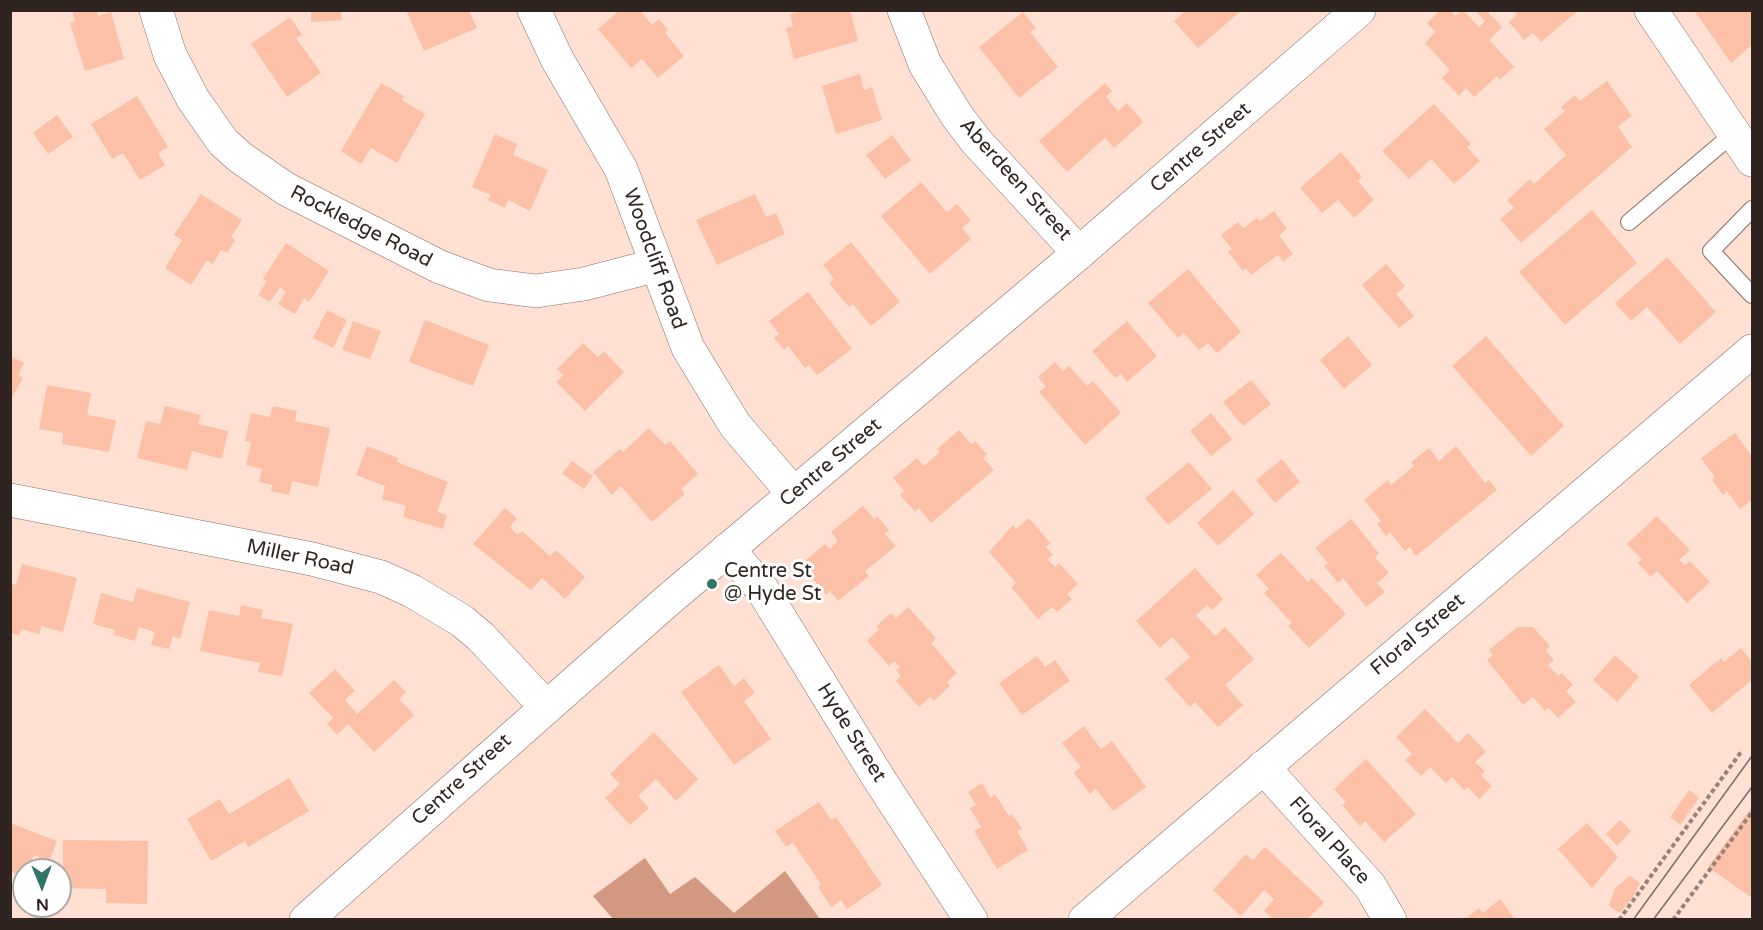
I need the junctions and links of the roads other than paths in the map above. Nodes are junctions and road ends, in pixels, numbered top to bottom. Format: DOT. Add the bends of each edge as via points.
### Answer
graph roads {
  1 [pos="156,10"];
  2 [pos="534,10"];
  3 [pos="904,10"];
  4 [pos="1651,10"];
  5 [pos="1348,14"];
  6 [pos="1734,133"];
  7 [pos="1752,160"];
  8 [pos="1752,209"];
  9 [pos="1629,222"];
  10 [pos="1079,253"];
  11 [pos="657,265"];
  12 [pos="1752,295"];
  13 [pos="1752,351"];
  14 [pos="794,494"];
  15 [pos="10,500"];
  16 [pos="728,549"];
  17 [pos="545,706"];
  18 [pos="1263,767"];
  19 [pos="306,920"];
  20 [pos="971,920"];
  21 [pos="1085,920"];
  22 [pos="1390,920"];
  1 -- 11 [label="street, Rockledge Road" via="170,55 193,99 224,142 286,189 440,267 489,285 536,291 584,284"];
  2 -- 11 [label="street, Woodcliff Road" via="557,59 621,169"];
  3 -- 10 [label="street, Aberdeen Street" via="925,64 957,116"];
  4 -- 6 [label="street"];
  5 -- 10 [label="street, Centre Street"];
  6 -- 7 [label="street"];
  6 -- 9 [label="lane"];
  8 -- 12 [label="lane" via="1711,251"];
  10 -- 14 [label="street, Centre Street"];
  11 -- 14 [label="street, Woodcliff Road" via="676,321 702,373 754,450"];
  13 -- 18 [label="street, Floral Street"];
  14 -- 16 [label="street, Centre Street"];
  15 -- 17 [label="street, Miller Road" via="312,559 381,577 462,621"];
  16 -- 17 [label="street, Centre Street"];
  16 -- 20 [label="street, Hyde Street" via="762,589"];
  17 -- 19 [label="street, Centre Street"];
  18 -- 21 [label="street, Floral Street"];
  18 -- 22 [label="street, Floral Place" via="1370,886"];
}
